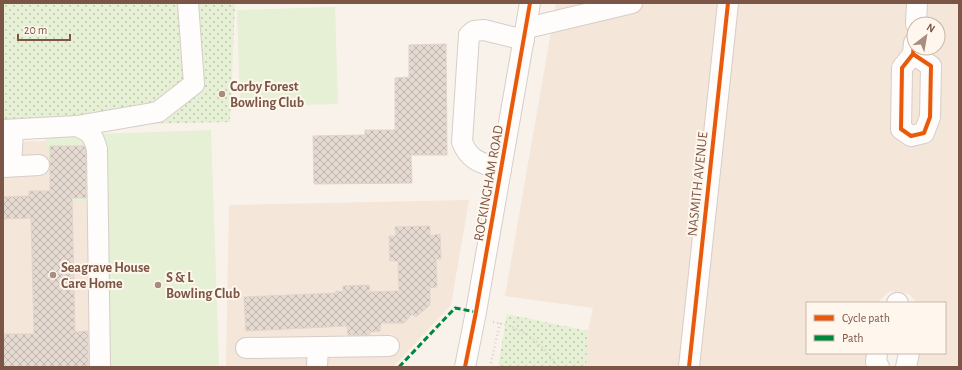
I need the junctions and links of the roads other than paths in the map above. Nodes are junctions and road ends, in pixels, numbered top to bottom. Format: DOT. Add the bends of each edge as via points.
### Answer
graph roads {
  1 [pos="188,3"];
  2 [pos="530,3"];
  3 [pos="632,3"];
  4 [pos="728,3"];
  5 [pos="917,3"];
  6 [pos="916,16"];
  7 [pos="526,34"];
  8 [pos="77,126"];
  9 [pos="8,130"];
  10 [pos="39,165"];
  11 [pos="7,167"];
  12 [pos="501,170"];
  13 [pos="389,346"];
  14 [pos="318,347"];
  15 [pos="246,348"];
  16 [pos="877,354"];
  17 [pos="909,354"];
  18 [pos="100,367"];
  19 [pos="317,367"];
  20 [pos="465,367"];
  21 [pos="689,367"];
  22 [pos="879,367"];
  23 [pos="906,367"];
  1 -- 8 [label="street" via="194,84 158,112"];
  2 -- 7 [label="street, ROCKINGHAM ROAD"];
  3 -- 7 [label="street"];
  4 -- 21 [label="street, NASMITH AVENUE"];
  5 -- 6 [label="street"];
  7 -- 12 [label="street, ROCKINGHAM ROAD"];
  7 -- 12 [label="street" via="474,30 469,35 462,142 466,152 475,160"];
  8 -- 9 [label="street"];
  8 -- 18 [label="street" via="88,131 93,137 96,150"];
  9 -- 11 [label="street"];
  10 -- 11 [label="street"];
  12 -- 20 [label="street, ROCKINGHAM ROAD"];
  13 -- 14 [label="street"];
  14 -- 15 [label="street"];
  14 -- 19 [label="street"];
  16 -- 22 [label="street" via="876,362"];
  17 -- 23 [label="street"];
}
